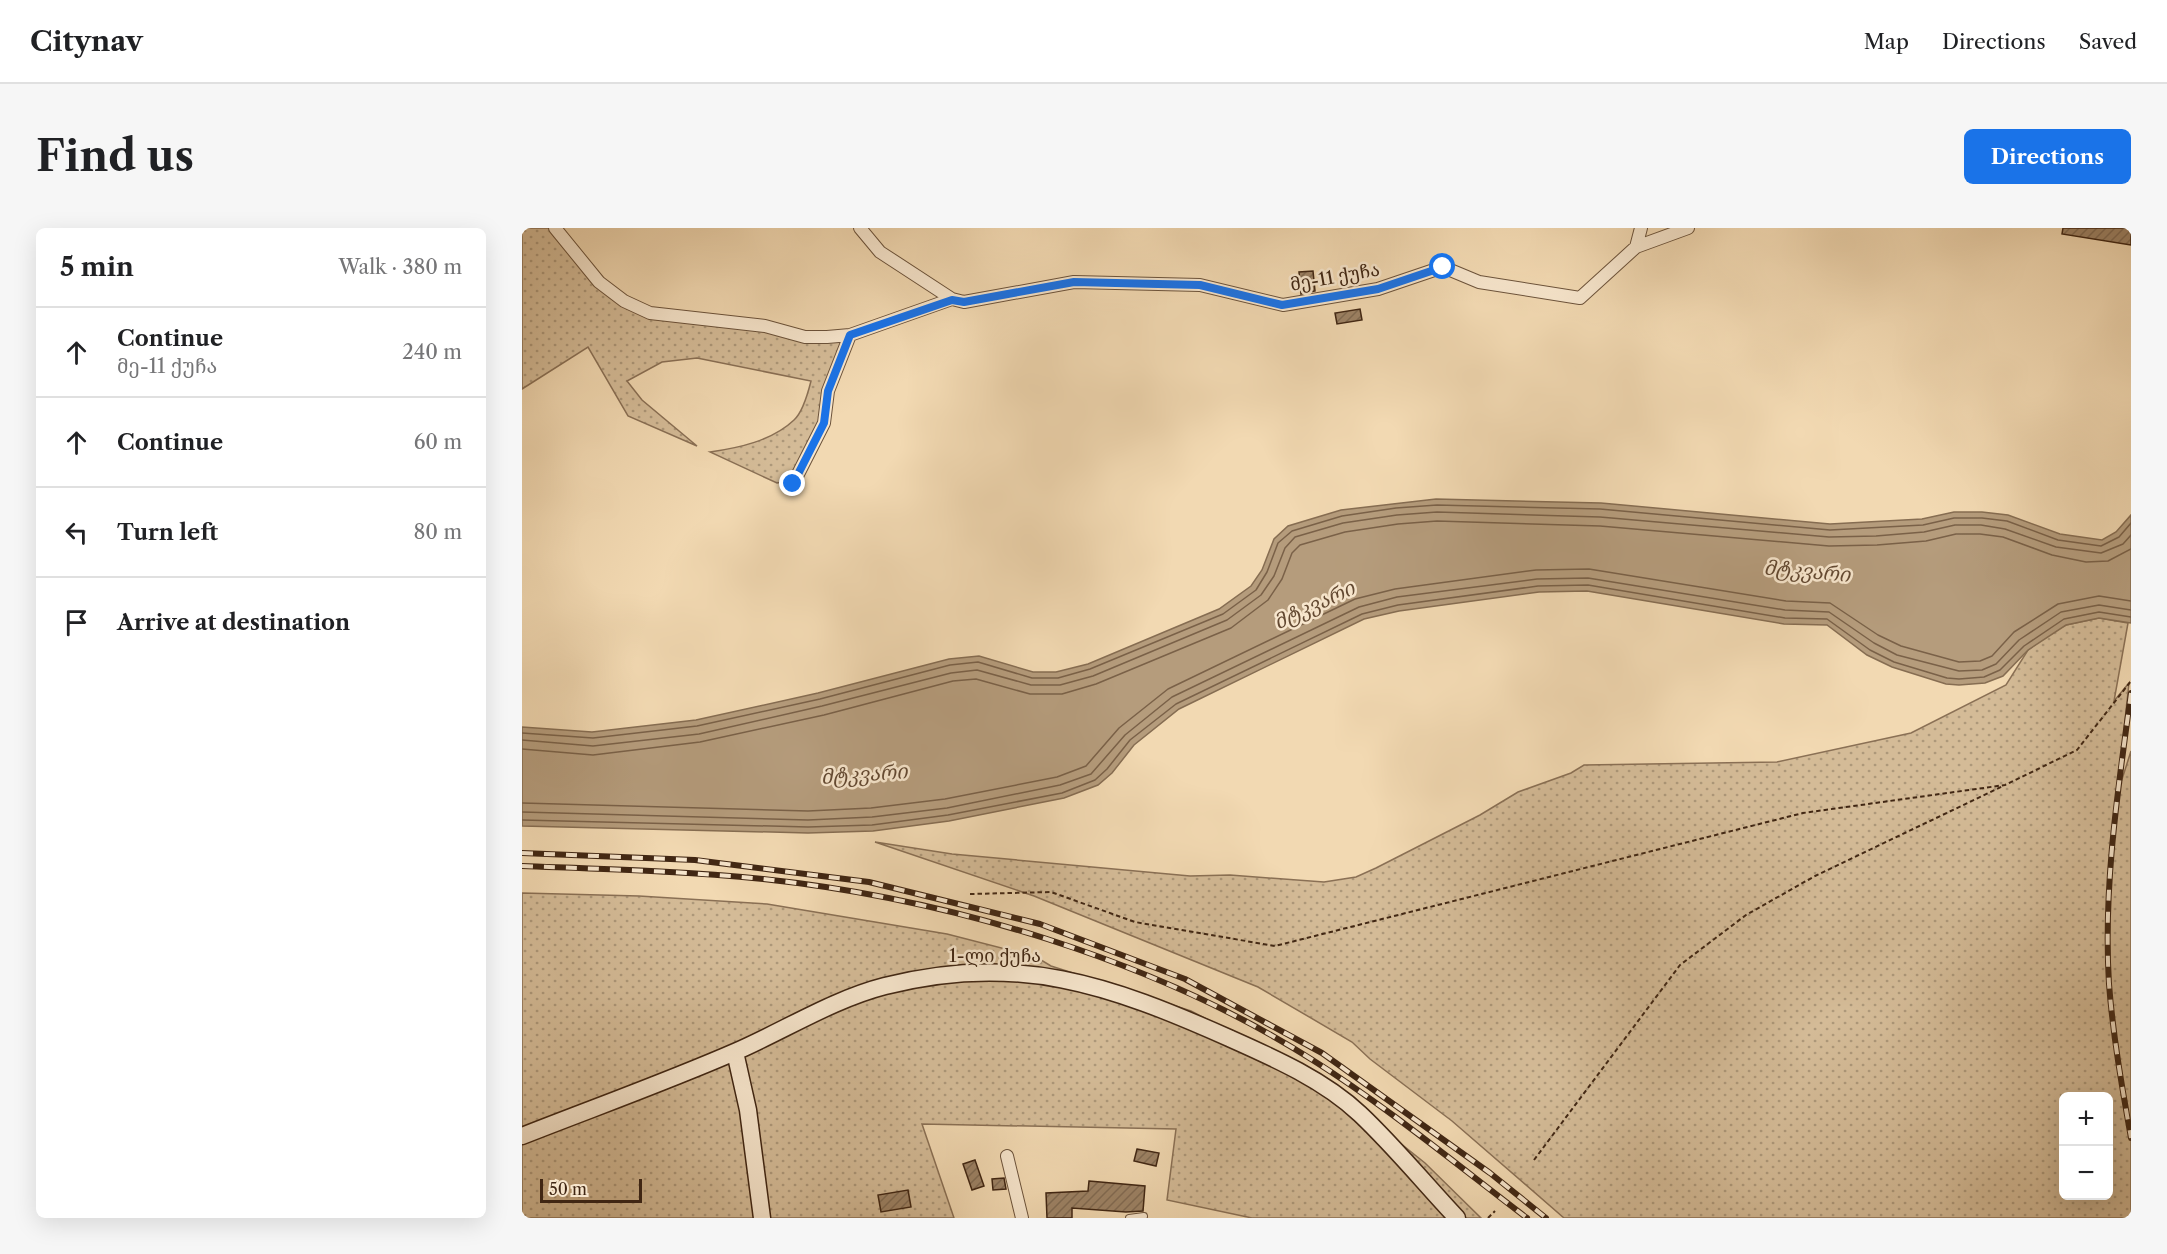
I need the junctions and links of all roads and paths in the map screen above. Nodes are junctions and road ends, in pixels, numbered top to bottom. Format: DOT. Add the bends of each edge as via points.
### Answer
graph roads {
  1 [pos="555,228"];
  2 [pos="860,228"];
  3 [pos="1641,228"];
  4 [pos="1688,228"];
  5 [pos="1636,247"];
  6 [pos="958,301"];
  7 [pos="850,335"];
  8 [pos="793,484"];
  9 [pos="2131,681"];
  10 [pos="2005,785"];
  11 [pos="970,894"];
  12 [pos="735,1052"];
  13 [pos="522,1136"];
  14 [pos="1007,1156"];
  15 [pos="1534,1161"];
  16 [pos="1495,1211"];
  17 [pos="1144,1216"];
  18 [pos="762,1218"];
  19 [pos="1022,1218"];
  20 [pos="1129,1218"];
  21 [pos="1456,1218"];
  22 [pos="1488,1218"];
  1 -- 7 [label="street" via="599,282 624,302 650,313 765,326 805,337"];
  2 -- 6 [label="street" via="880,252"];
  3 -- 5 [label="street"];
  4 -- 5 [label="street, მე-11 ქუჩა"];
  5 -- 6 [label="street, მე-11 ქუჩა" via="1580,298 1479,282 1443,267 1378,289 1282,305 1200,285 1074,282"];
  6 -- 7 [label="street"];
  7 -- 8 [label="street" via="828,391 824,423"];
  9 -- 10 [label="path" via="2077,750"];
  10 -- 11 [label="path" via="1803,813 1275,946 1135,922 1051,892"];
  10 -- 15 [label="path" via="1815,876 1746,915 1680,965"];
  12 -- 13 [label="main road, 1-ლი ქუჩა"];
  12 -- 18 [label="main road" via="748,1110"];
  12 -- 21 [label="main road, 1-ლი ქუჩა" via="882,987 929,976 1023,972 1071,979 1122,993 1188,1020 1312,1079 1359,1113"];
  14 -- 19 [label="street"];
  16 -- 22 [label="path"];
  17 -- 20 [label="lane"];
}
